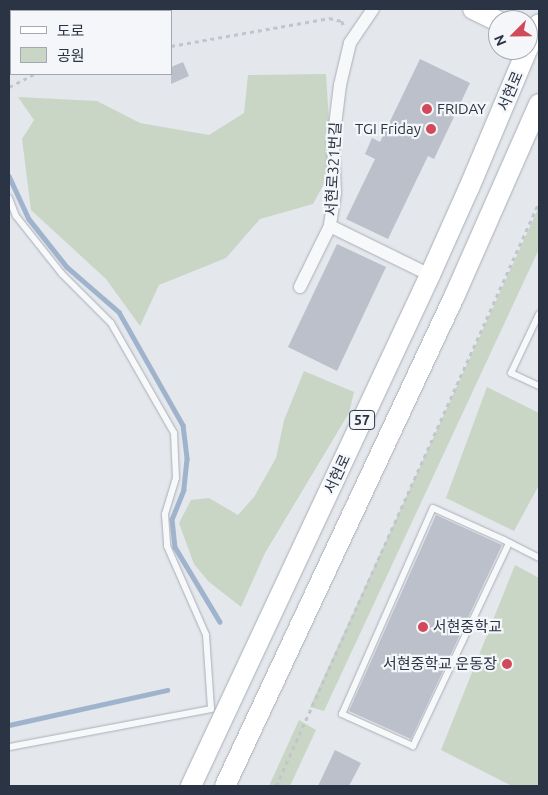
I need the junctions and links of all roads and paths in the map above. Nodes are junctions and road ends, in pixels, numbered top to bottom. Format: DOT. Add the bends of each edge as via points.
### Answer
graph roads {
  1 [pos="372,9"];
  2 [pos="475,9"];
  3 [pos="488,16"];
  4 [pos="172,46"];
  5 [pos="347,54"];
  6 [pos="523,60"];
  7 [pos="32,75"];
  8 [pos="9,87"];
  9 [pos="539,104"];
  10 [pos="9,198"];
  11 [pos="539,202"];
  12 [pos="330,226"];
  13 [pos="430,275"];
  14 [pos="300,287"];
  15 [pos="539,314"];
  16 [pos="539,386"];
  17 [pos="509,543"];
  18 [pos="539,558"];
  19 [pos="9,747"];
  20 [pos="191,786"];
  21 [pos="225,786"];
  22 [pos="276,786"];
  1 -- 5 [label="street, 서현로321번길" via="350,43"];
  2 -- 3 [label="main road"];
  4 -- 5 [label="path" via="329,18 342,21"];
  5 -- 12 [label="street, 서현로321번길" via="333,142 334,193"];
  6 -- 13 [label="main road, 서현로 / 57"];
  7 -- 8 [label="path"];
  9 -- 21 [label="main road, 서현로 / 57" via="462,279"];
  10 -- 19 [label="lane" via="16,216 62,274 111,323 174,432 176,478 165,514 167,546 206,635 211,709"];
  11 -- 22 [label="path"];
  12 -- 13 [label="street, 서현로321번길"];
  12 -- 14 [label="street"];
  13 -- 20 [label="main road, 서현로 / 57"];
  15 -- 16 [label="lane" via="511,373"];
  17 -- 17 [label="lane" via="433,508 342,714 413,746"];
  17 -- 18 [label="lane"];
}
